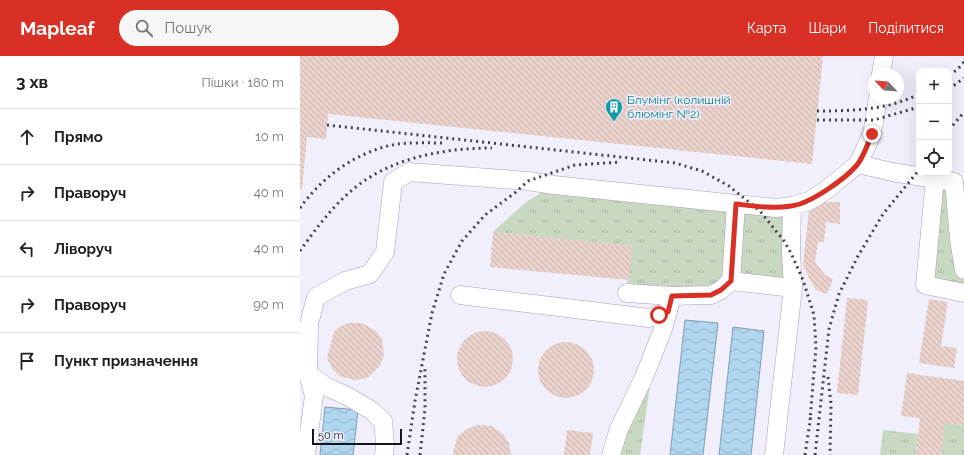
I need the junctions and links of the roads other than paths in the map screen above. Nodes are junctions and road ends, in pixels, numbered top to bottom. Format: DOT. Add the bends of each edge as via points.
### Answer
graph roads {
  1 [pos="884,56"];
  2 [pos="882,68"];
  3 [pos="877,104"];
  4 [pos="858,164"];
  5 [pos="935,178"];
  6 [pos="959,183"];
  7 [pos="736,204"];
  8 [pos="792,206"];
  9 [pos="964,270"];
  10 [pos="731,281"];
  11 [pos="793,288"];
  12 [pos="627,293"];
  13 [pos="964,293"];
  14 [pos="460,295"];
  15 [pos="670,304"];
  16 [pos="305,369"];
  17 [pos="306,455"];
  18 [pos="384,455"];
  19 [pos="611,455"];
  20 [pos="774,455"];
  1 -- 2 [label="lane"];
  3 -- 4 [label="lane" via="872,134"];
  4 -- 5 [label="lane"];
  4 -- 8 [label="lane" via="825,191 809,201"];
  5 -- 6 [label="lane"];
  5 -- 13 [label="lane" via="925,285"];
  6 -- 9 [label="lane" via="959,239"];
  7 -- 8 [label="lane" via="776,208"];
  7 -- 10 [label="lane"];
  7 -- 16 [label="lane" via="528,181 409,172 393,182 385,252 370,274 345,281 316,297 309,324"];
  8 -- 11 [label="lane"];
  10 -- 11 [label="lane"];
  10 -- 15 [label="lane" via="711,295"];
  11 -- 20 [label="lane"];
  12 -- 15 [label="lane"];
  14 -- 15 [label="lane" via="650,318"];
  15 -- 19 [label="lane" via="644,377 619,430"];
  16 -- 17 [label="lane" via="314,396"];
  16 -- 18 [label="lane" via="327,387 371,410 383,421"];
}
